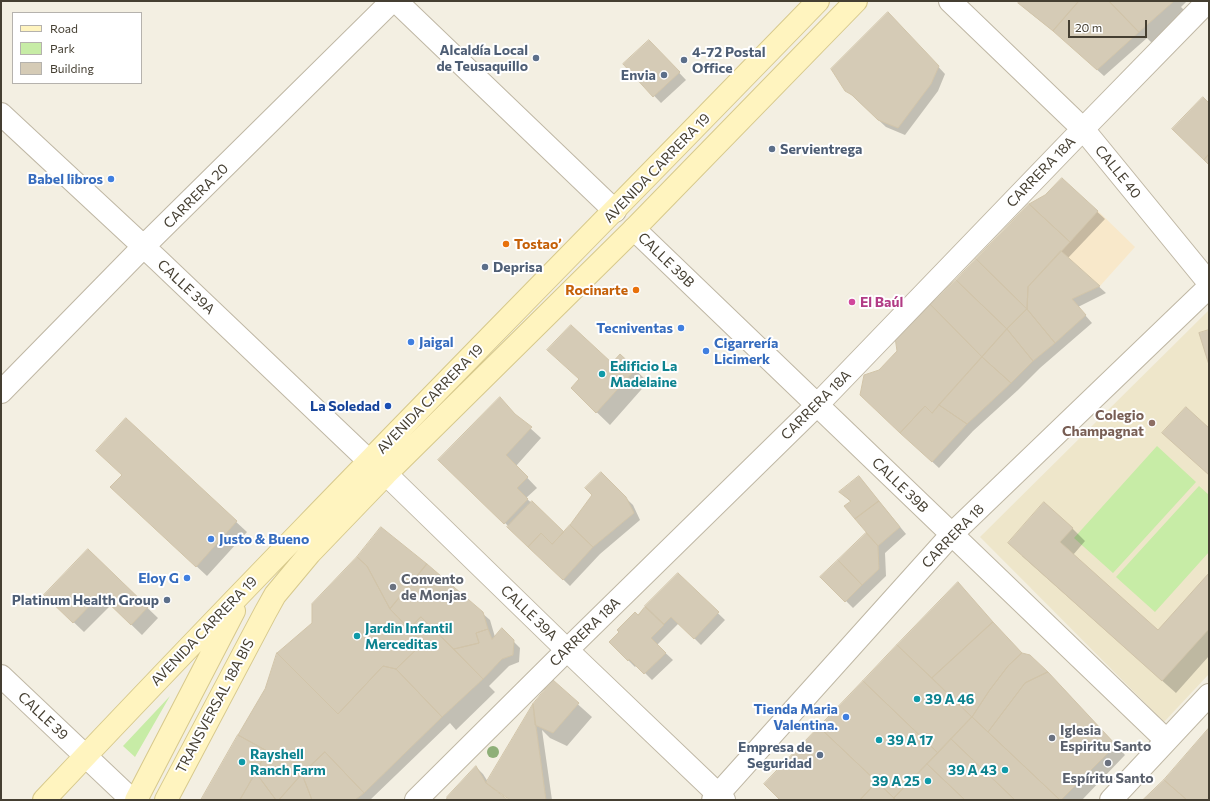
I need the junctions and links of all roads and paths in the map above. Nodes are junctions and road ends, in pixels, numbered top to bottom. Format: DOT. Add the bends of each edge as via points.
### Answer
graph roads {
  1 [pos="392,1"];
  2 [pos="396,1"];
  3 [pos="818,1"];
  4 [pos="856,1"];
  5 [pos="950,1"];
  6 [pos="1208,1"];
  7 [pos="1,114"];
  8 [pos="1083,129"];
  9 [pos="615,211"];
  10 [pos="634,230"];
  11 [pos="143,247"];
  12 [pos="1209,283"];
  13 [pos="1209,287"];
  14 [pos="1,392"];
  15 [pos="817,405"];
  16 [pos="369,461"];
  17 [pos="386,474"];
  18 [pos="952,534"];
  19 [pos="248,585"];
  20 [pos="265,613"];
  21 [pos="567,650"];
  22 [pos="1,676"];
  23 [pos="1209,695"];
  24 [pos="1166,740"];
  25 [pos="86,755"];
  26 [pos="141,797"];
  27 [pos="718,798"];
  28 [pos="44,800"];
  29 [pos="166,800"];
  30 [pos="416,800"];
  31 [pos="1111,800"];
  1 -- 11 [label="street, CARRERA 20"];
  2 -- 9 [label="street"];
  3 -- 9 [label="main road, AVENIDA CARRERA 19"];
  4 -- 10 [label="main road, AVENIDA CARRERA 19"];
  5 -- 8 [label="street, CALLE 40"];
  6 -- 8 [label="street, CARRERA 18A"];
  7 -- 11 [label="street, CALLE 39A"];
  8 -- 12 [label="street, CALLE 40"];
  8 -- 15 [label="street, CARRERA 18A"];
  9 -- 16 [label="main road, AVENIDA CARRERA 19"];
  10 -- 15 [label="street, CALLE 39B"];
  10 -- 17 [label="main road, AVENIDA CARRERA 19"];
  11 -- 14 [label="street, CARRERA 20"];
  11 -- 16 [label="street, CALLE 39A"];
  13 -- 18 [label="street, CARRERA 18"];
  15 -- 18 [label="street, CALLE 39B"];
  15 -- 21 [label="street, CARRERA 18A"];
  16 -- 19 [label="main road, AVENIDA CARRERA 19"];
  17 -- 20 [label="main road, AVENIDA CARRERA 19" via="310,553 275,595"];
  17 -- 21 [label="street, CALLE 39A"];
  18 -- 24 [label="street, CALLE 39B"];
  18 -- 27 [label="street, CARRERA 18"];
  19 -- 25 [label="main road, AVENIDA CARRERA 19"];
  19 -- 26 [label="main road, TRANSVERSAL 18A BIS" via="214,647"];
  20 -- 29 [label="main road, TRANSVERSAL 18A BIS"];
  21 -- 27 [label="street, CALLE 39A"];
  21 -- 30 [label="street, CARRERA 18A"];
  22 -- 25 [label="street, CALLE 39"];
  23 -- 24 [label="street"];
  24 -- 31 [label="street"];
  25 -- 26 [label="street, CALLE 39"];
  25 -- 28 [label="main road, AVENIDA CARRERA 19"];
}
